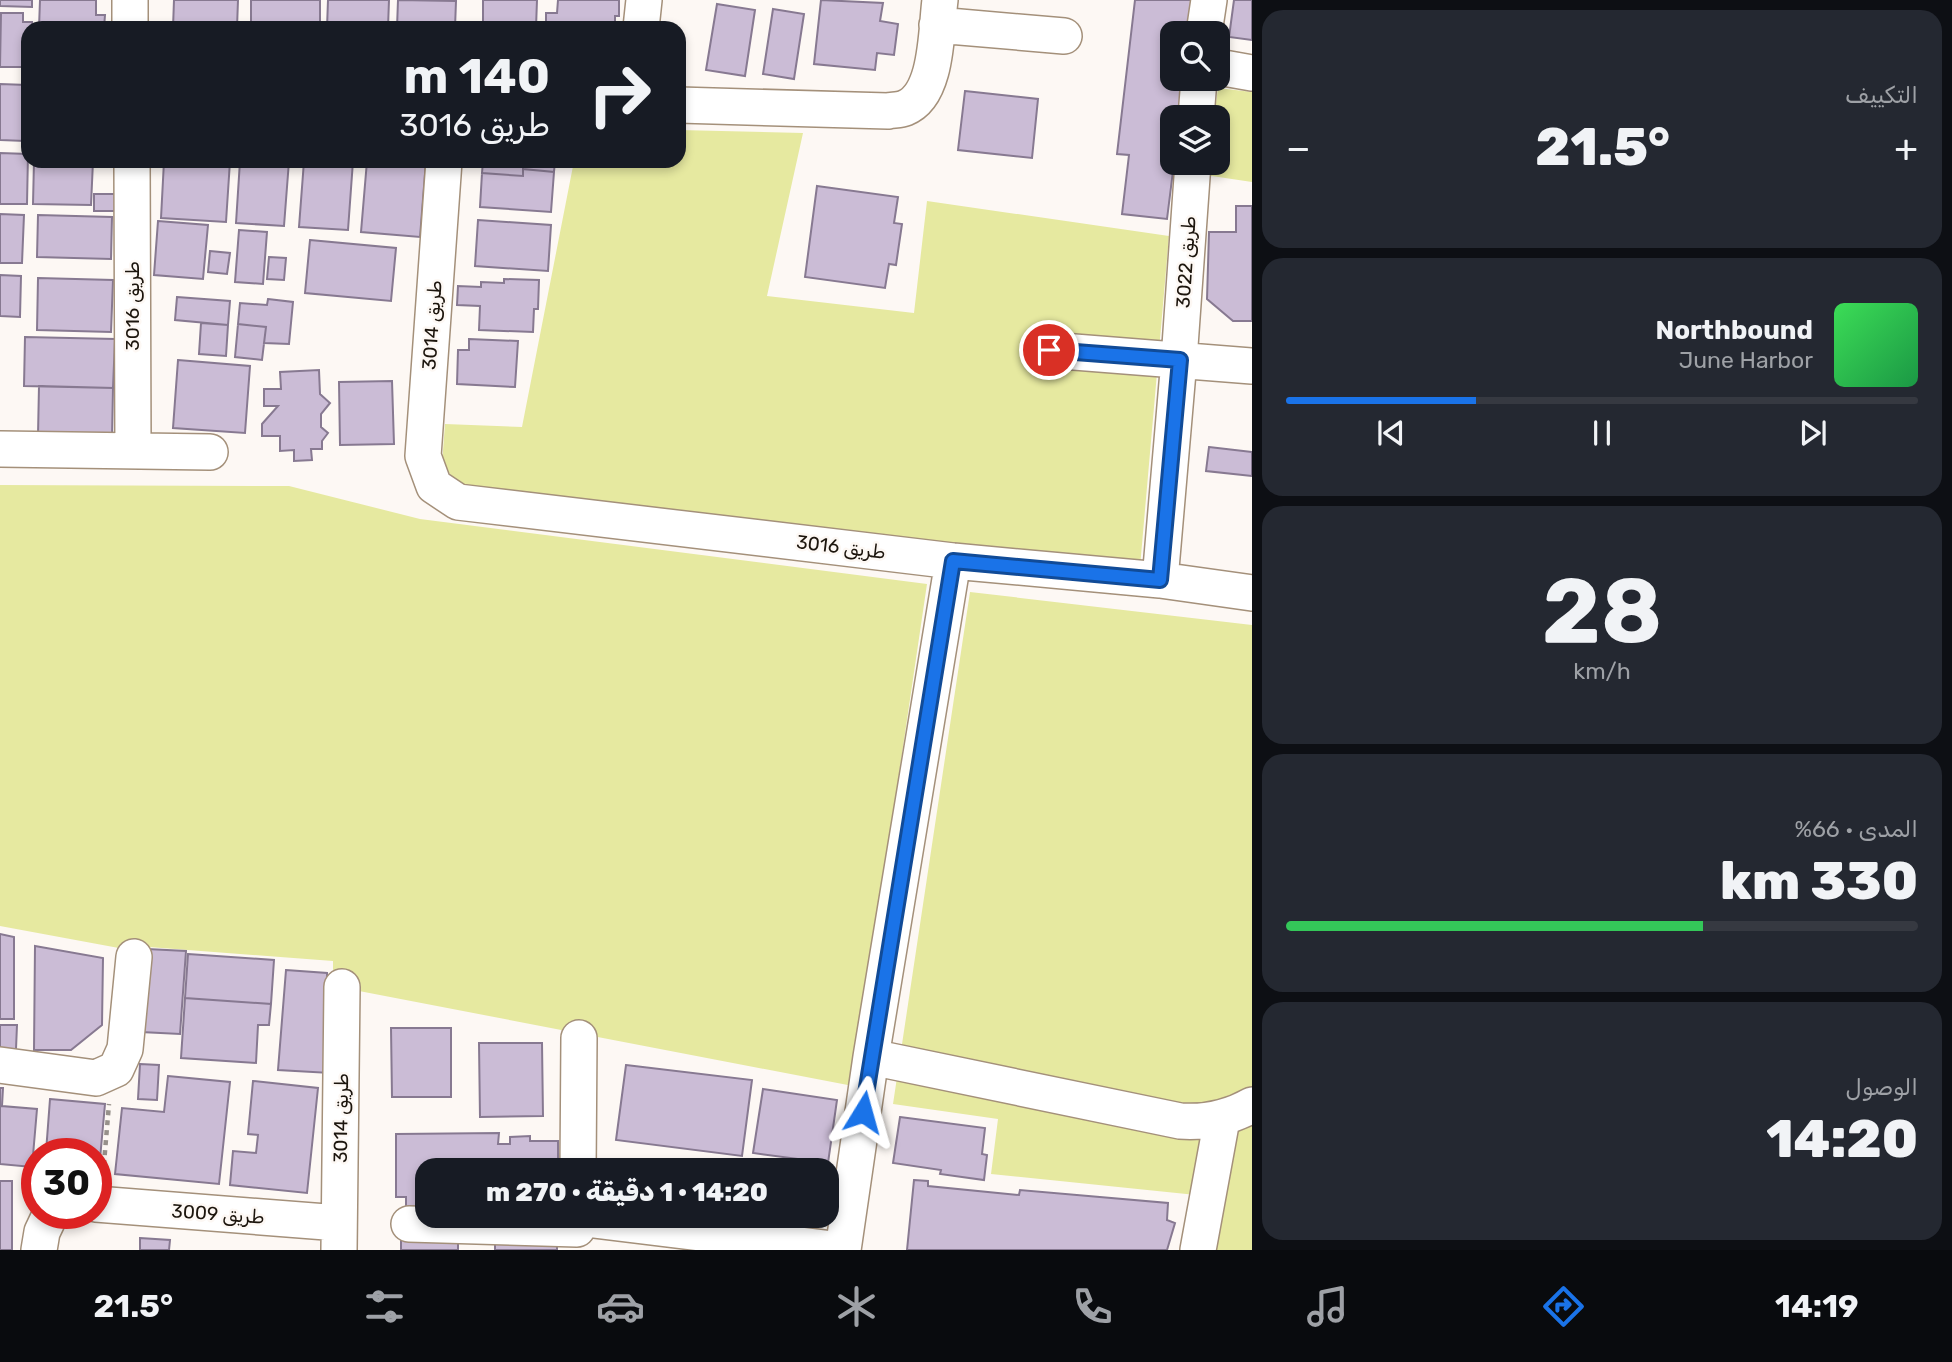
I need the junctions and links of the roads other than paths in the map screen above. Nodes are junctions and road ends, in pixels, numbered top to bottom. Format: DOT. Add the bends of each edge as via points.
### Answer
graph roads {
  1 [pos="130,0"];
  2 [pos="644,0"];
  3 [pos="1209,0"];
  4 [pos="938,13"];
  5 [pos="130,21"];
  6 [pos="641,21"];
  7 [pos="1206,21"];
  8 [pos="1065,36"];
  9 [pos="1230,70"];
  10 [pos="1252,73"];
  11 [pos="686,105"];
  12 [pos="131,168"];
  13 [pos="444,168"];
  14 [pos="1192,175"];
  15 [pos="1049,350"];
  16 [pos="1180,360"];
  17 [pos="1252,366"];
  18 [pos="0,449"];
  19 [pos="133,451"];
  20 [pos="210,452"];
  21 [pos="434,486"];
  22 [pos="953,561"];
  23 [pos="1160,580"];
  24 [pos="1252,593"];
  25 [pos="134,957"];
  26 [pos="342,987"];
  27 [pos="579,1038"];
  28 [pos="872,1057"];
  29 [pos="0,1065"];
  30 [pos="1237,1112"];
  31 [pos="578,1158"];
  32 [pos="112,1207"];
  33 [pos="409,1224"];
  34 [pos="577,1228"];
  35 [pos="43,1229"];
  36 [pos="339,1237"];
  37 [pos="472,1238"];
  38 [pos="671,1240"];
  39 [pos="769,1246"];
  40 [pos="39,1250"];
  41 [pos="842,1250"];
  42 [pos="1198,1250"];
  1 -- 5 [label="street"];
  2 -- 6 [label="street"];
  3 -- 7 [label="street"];
  4 -- 8 [label="street"];
  4 -- 11 [label="street" via="927,86 904,108"];
  9 -- 10 [label="street"];
  12 -- 19 [label="street, طريق 3016"];
  13 -- 21 [label="street, طريق 3014" via="423,456"];
  14 -- 16 [label="street, طريق 3022"];
  15 -- 16 [label="street"];
  16 -- 17 [label="street"];
  16 -- 23 [label="street, طريق 3022"];
  18 -- 19 [label="street"];
  19 -- 20 [label="street"];
  21 -- 22 [label="street, طريق 3016" via="458,502"];
  22 -- 23 [label="street, طريق 3016"];
  22 -- 28 [label="street"];
  23 -- 24 [label="street, طريق 3016"];
  25 -- 29 [label="street" via="125,1049 114,1070 96,1078"];
  26 -- 36 [label="street, طريق 3014"];
  27 -- 31 [label="street"];
  28 -- 30 [label="street" via="1180,1122 1201,1123"];
  28 -- 41 [label="street"];
  30 -- 42 [label="street"];
  32 -- 36 [label="street, طريق 3009"];
  33 -- 37 [label="street"];
  34 -- 37 [label="street"];
  34 -- 38 [label="street"];
  35 -- 40 [label="street"];
  38 -- 39 [label="street"];
  39 -- 41 [label="street"];
}
